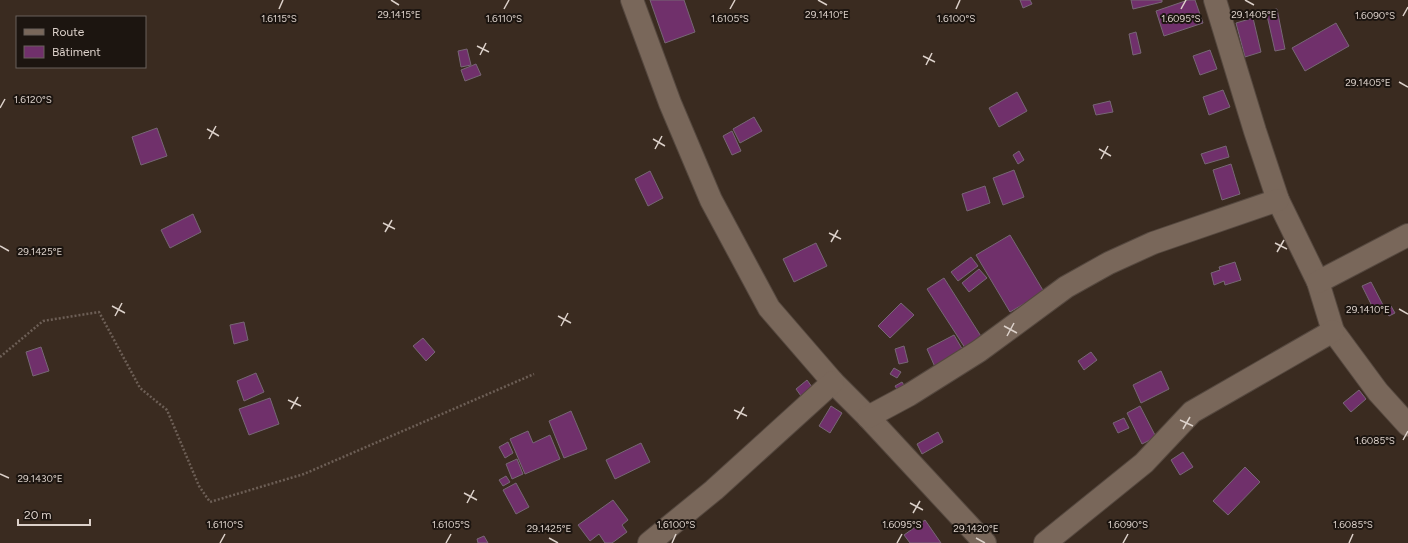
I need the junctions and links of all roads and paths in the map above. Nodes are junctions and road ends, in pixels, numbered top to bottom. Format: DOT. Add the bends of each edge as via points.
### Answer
graph roads {
  1 [pos="632,0"];
  2 [pos="1215,0"];
  3 [pos="1278,200"];
  4 [pos="1408,235"];
  5 [pos="1318,282"];
  6 [pos="1333,331"];
  7 [pos="0,357"];
  8 [pos="534,374"];
  9 [pos="833,382"];
  10 [pos="868,417"];
  11 [pos="1408,425"];
  12 [pos="649,543"];
  13 [pos="985,543"];
  14 [pos="1045,543"];
  1 -- 9 [label="street" via="670,103 711,200 769,308"];
  2 -- 3 [label="street"];
  3 -- 5 [label="street"];
  3 -- 10 [label="street" via="1153,243 1109,263 1066,287 979,351 909,395"];
  4 -- 5 [label="street"];
  5 -- 6 [label="street"];
  6 -- 11 [label="street" via="1378,392"];
  6 -- 14 [label="street" via="1192,412 1144,464"];
  7 -- 8 [label="path" via="43,321 99,312 140,388 167,410 199,486 210,502 304,474"];
  9 -- 10 [label="street"];
  9 -- 12 [label="street" via="714,490"];
  10 -- 13 [label="street"];
}
